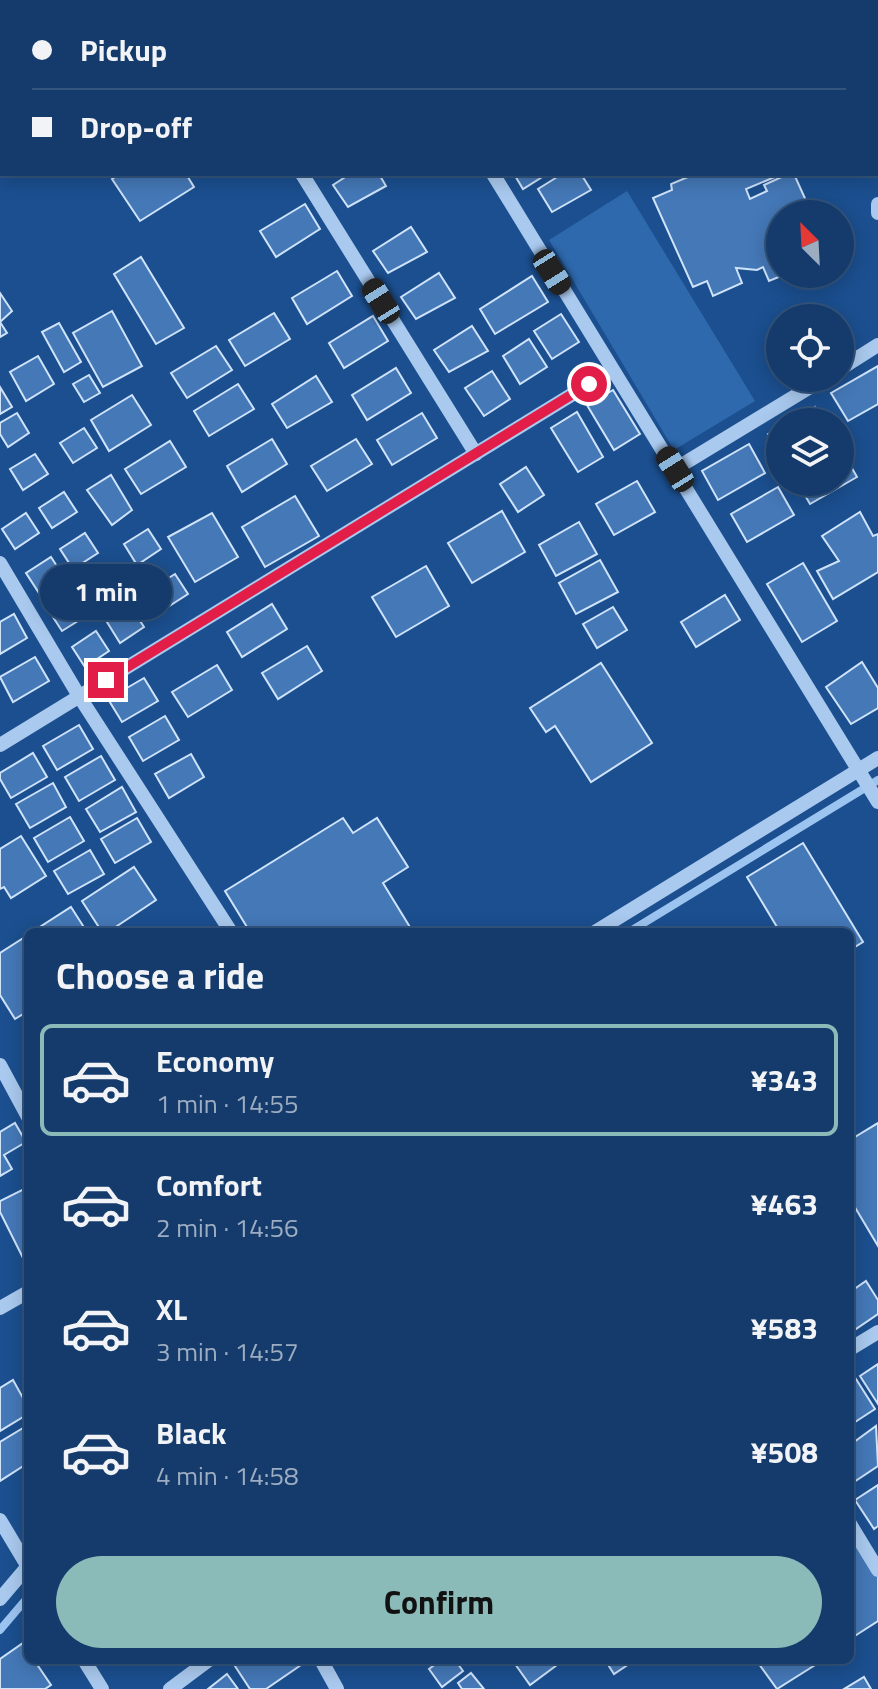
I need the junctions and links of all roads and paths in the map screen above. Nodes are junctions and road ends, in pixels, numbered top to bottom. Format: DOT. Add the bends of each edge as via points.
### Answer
graph roads {
  1 [pos="303,176"];
  2 [pos="494,176"];
  3 [pos="878,204"];
  4 [pos="878,213"];
  5 [pos="878,345"];
  6 [pos="854,360"];
  7 [pos="612,370"];
  8 [pos="802,392"];
  9 [pos="476,454"];
  10 [pos="675,469"];
  11 [pos="0,563"];
  12 [pos="79,696"];
  13 [pos="0,745"];
  14 [pos="878,758"];
  15 [pos="858,770"];
  16 [pos="878,802"];
  17 [pos="228,928"];
  18 [pos="601,928"];
  19 [pos="0,1065"];
  20 [pos="24,1110"];
  21 [pos="24,1294"];
  22 [pos="0,1308"];
  23 [pos="878,1332"];
  24 [pos="854,1347"];
  25 [pos="0,1520"];
  26 [pos="854,1531"];
  27 [pos="24,1559"];
  28 [pos="878,1570"];
  29 [pos="24,1571"];
  30 [pos="0,1599"];
  31 [pos="86,1664"];
  32 [pos="204,1664"];
  33 [pos="323,1664"];
  34 [pos="102,1689"];
  35 [pos="170,1689"];
  36 [pos="337,1689"];
  1 -- 9 [label="street"];
  2 -- 7 [label="street"];
  3 -- 4 [label="street"];
  5 -- 6 [label="street"];
  7 -- 9 [label="street"];
  7 -- 10 [label="street"];
  8 -- 10 [label="street"];
  9 -- 12 [label="street"];
  10 -- 15 [label="street"];
  11 -- 12 [label="street"];
  12 -- 13 [label="street"];
  12 -- 17 [label="street"];
  14 -- 15 [label="street"];
  15 -- 16 [label="street"];
  15 -- 18 [label="street"];
  19 -- 20 [label="street"];
  21 -- 22 [label="street"];
  23 -- 24 [label="street"];
  25 -- 27 [label="street"];
  26 -- 28 [label="street"];
  29 -- 30 [label="street"];
  31 -- 34 [label="street"];
  32 -- 35 [label="street"];
  33 -- 36 [label="street"];
}
